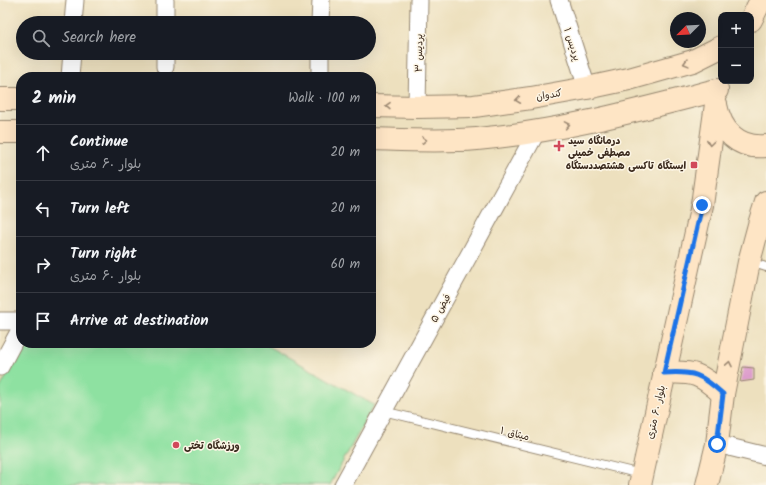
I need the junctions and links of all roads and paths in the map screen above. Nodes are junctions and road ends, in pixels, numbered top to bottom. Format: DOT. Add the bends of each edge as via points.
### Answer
graph roads {
  1 [pos="75,0"];
  2 [pos="165,0"];
  3 [pos="321,0"];
  4 [pos="419,0"];
  5 [pos="559,0"];
  6 [pos="761,0"];
  7 [pos="754,14"];
  8 [pos="74,16"];
  9 [pos="165,16"];
  10 [pos="320,16"];
  11 [pos="719,48"];
  12 [pos="71,60"];
  13 [pos="320,60"];
  14 [pos="70,72"];
  15 [pos="320,72"];
  16 [pos="587,88"];
  17 [pos="718,92"];
  18 [pos="0,99"];
  19 [pos="16,99"];
  20 [pos="376,106"];
  21 [pos="417,107"];
  22 [pos="537,130"];
  23 [pos="0,132"];
  24 [pos="16,132"];
  25 [pos="376,139"];
  26 [pos="766,146"];
  27 [pos="766,202"];
  28 [pos="758,264"];
  29 [pos="0,321"];
  30 [pos="16,321"];
  31 [pos="16,337"];
  32 [pos="0,367"];
  33 [pos="664,373"];
  34 [pos="723,394"];
  35 [pos="383,411"];
  36 [pos="717,444"];
  37 [pos="766,456"];
  38 [pos="641,480"];
  39 [pos="343,485"];
  40 [pos="707,485"];
  1 -- 8 [label="street"];
  2 -- 9 [label="street"];
  3 -- 10 [label="street"];
  4 -- 21 [label="street, پردیس ۳"];
  5 -- 16 [label="street, پردیس ۱"];
  6 -- 7 [label="main road"];
  11 -- 16 [label="main road, کندوان, one-way" via="693,61"];
  12 -- 14 [label="street"];
  13 -- 15 [label="street"];
  16 -- 21 [label="main road, کندوان, one-way" via="474,106"];
  22 -- 17 [label="main road, one-way" via="593,121"];
  17 -- 26 [label="main road" via="719,118 726,131 737,140 750,145"];
  17 -- 33 [label="main road, بلوار ۶۰ متری, one-way" via="702,205"];
  18 -- 19 [label="main road"];
  21 -- 20 [label="main road, کندوان, one-way"];
  25 -- 22 [label="main road, one-way" via="477,139"];
  22 -- 35 [label="street, فیض ۵"];
  23 -- 24 [label="main road"];
  27 -- 28 [label="main road" via="760,221"];
  34 -- 28 [label="main road, one-way"];
  29 -- 30 [label="street"];
  31 -- 32 [label="street"];
  33 -- 34 [label="main road" via="690,373 700,376"];
  33 -- 38 [label="main road, بلوار ۶۰ متری"];
  34 -- 36 [label="main road"];
  35 -- 38 [label="lane, میثاق ۱"];
  35 -- 39 [label="street, فیض ۵"];
  36 -- 37 [label="street"];
  36 -- 40 [label="main road"];
}
